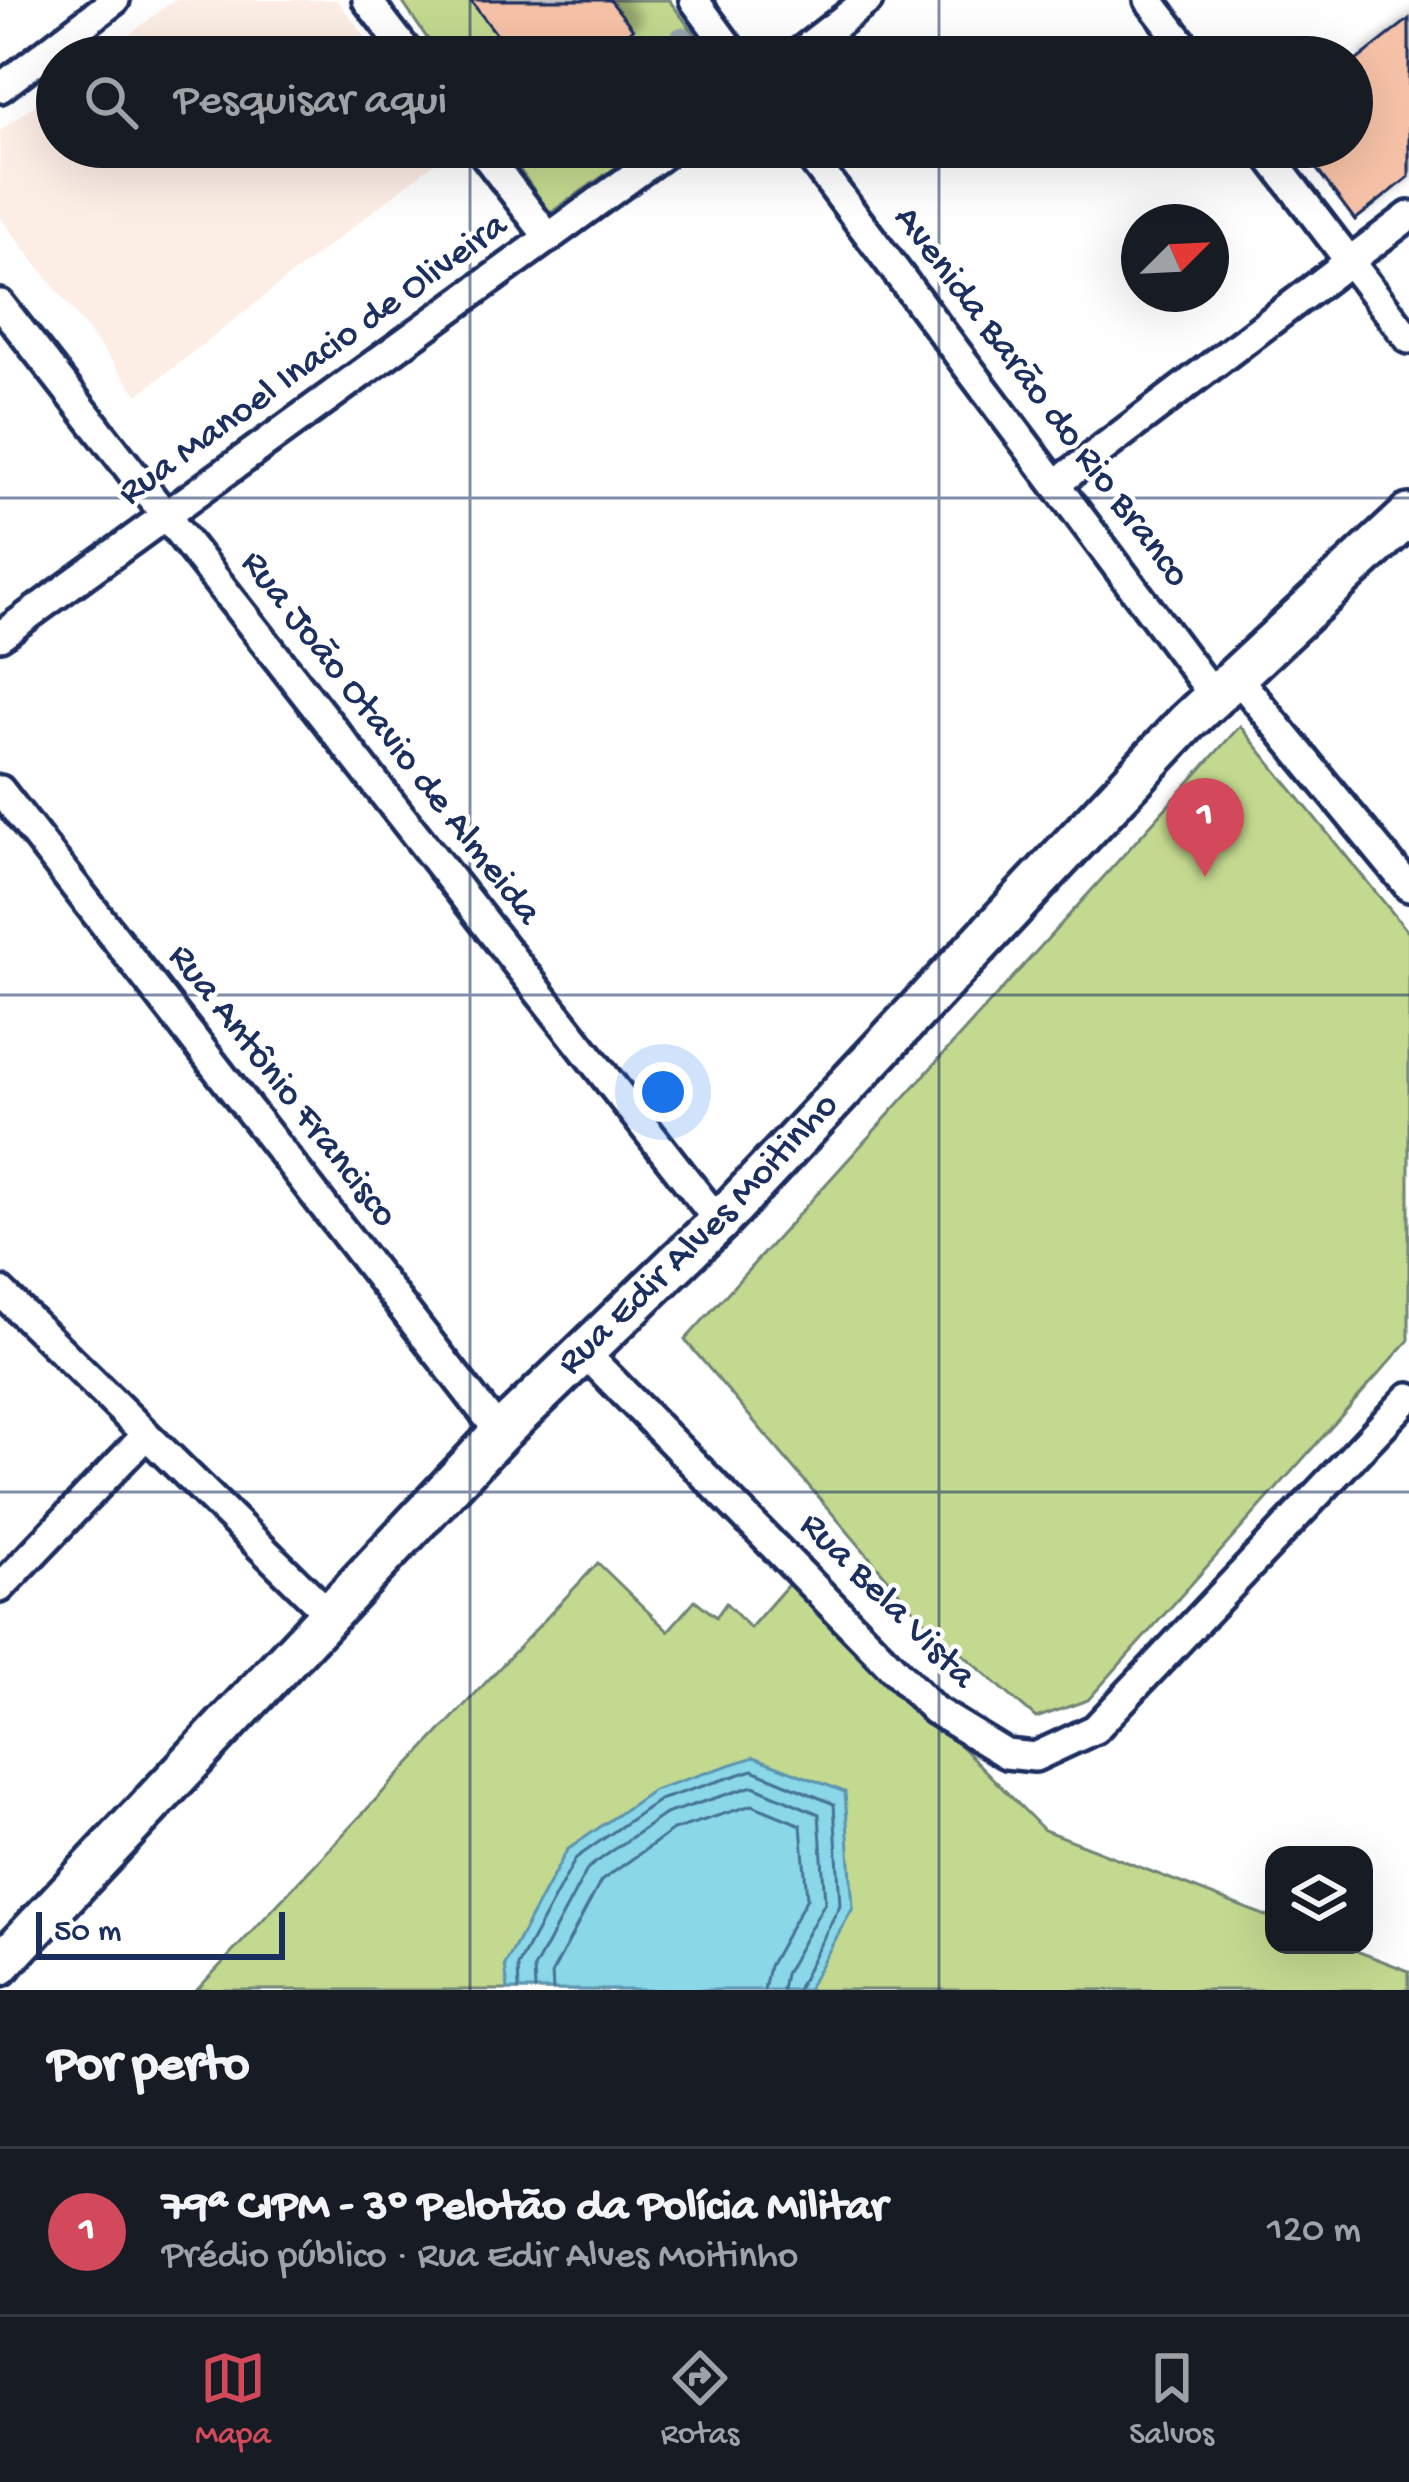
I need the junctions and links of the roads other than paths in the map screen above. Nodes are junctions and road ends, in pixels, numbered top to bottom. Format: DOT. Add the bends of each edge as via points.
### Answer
graph roads {
  1 [pos="116,0"];
  2 [pos="368,0"];
  3 [pos="694,0"];
  4 [pos="868,0"];
  5 [pos="1149,0"];
  6 [pos="69,36"];
  7 [pos="395,36"];
  8 [pos="721,36"];
  9 [pos="821,36"];
  10 [pos="1176,36"];
  11 [pos="36,61"];
  12 [pos="0,88"];
  13 [pos="495,168"];
  14 [pos="644,168"];
  15 [pos="819,168"];
  16 [pos="1278,168"];
  17 [pos="1409,216"];
  18 [pos="549,238"];
  19 [pos="1352,263"];
  20 [pos="0,304"];
  21 [pos="1409,339"];
  22 [pos="1056,484"];
  23 [pos="1409,514"];
  24 [pos="166,519"];
  25 [pos="0,636"];
  26 [pos="1225,686"];
  27 [pos="0,790"];
  28 [pos="1409,887"];
  29 [pos="719,1222"];
  30 [pos="0,1291"];
  31 [pos="586,1354"];
  32 [pos="1409,1397"];
  33 [pos="500,1433"];
  34 [pos="146,1435"];
  35 [pos="0,1588"];
  36 [pos="330,1615"];
  37 [pos="0,1965"];
  1 -- 6 [label="street"];
  2 -- 7 [label="street"];
  3 -- 8 [label="street"];
  4 -- 9 [label="street"];
  5 -- 10 [label="street"];
  11 -- 12 [label="street"];
  13 -- 18 [label="street"];
  14 -- 18 [label="street, Rua Manoel Inacio de Oliveira"];
  15 -- 22 [label="street, Avenida Barão do Rio Branco"];
  16 -- 19 [label="street"];
  17 -- 19 [label="street"];
  18 -- 24 [label="street, Rua Manoel Inacio de Oliveira"];
  19 -- 21 [label="street"];
  19 -- 22 [label="street"];
  20 -- 24 [label="street, Rua João Otavio de Almeida"];
  22 -- 26 [label="street, Avenida Barão do Rio Branco"];
  23 -- 26 [label="main road, Rua Edir Alves Moitinho"];
  24 -- 25 [label="street, Rua Manoel Inacio de Oliveira"];
  24 -- 29 [label="street, Rua João Otavio de Almeida"];
  26 -- 28 [label="street, Avenida Barão do Rio Branco"];
  26 -- 29 [label="main road, Rua Edir Alves Moitinho"];
  27 -- 33 [label="street, Rua Antônio Francisco"];
  29 -- 31 [label="main road, Rua Edir Alves Moitinho"];
  30 -- 34 [label="street"];
  31 -- 32 [label="street, Rua Bela Vista" via="934,1710 1006,1754 1035,1756 1095,1730"];
  31 -- 33 [label="main road, Rua Edir Alves Moitinho"];
  33 -- 36 [label="main road, Rua Edir Alves Moitinho"];
  34 -- 35 [label="street"];
  34 -- 36 [label="street"];
  36 -- 37 [label="main road, Rua Edir Alves Moitinho"];
}
